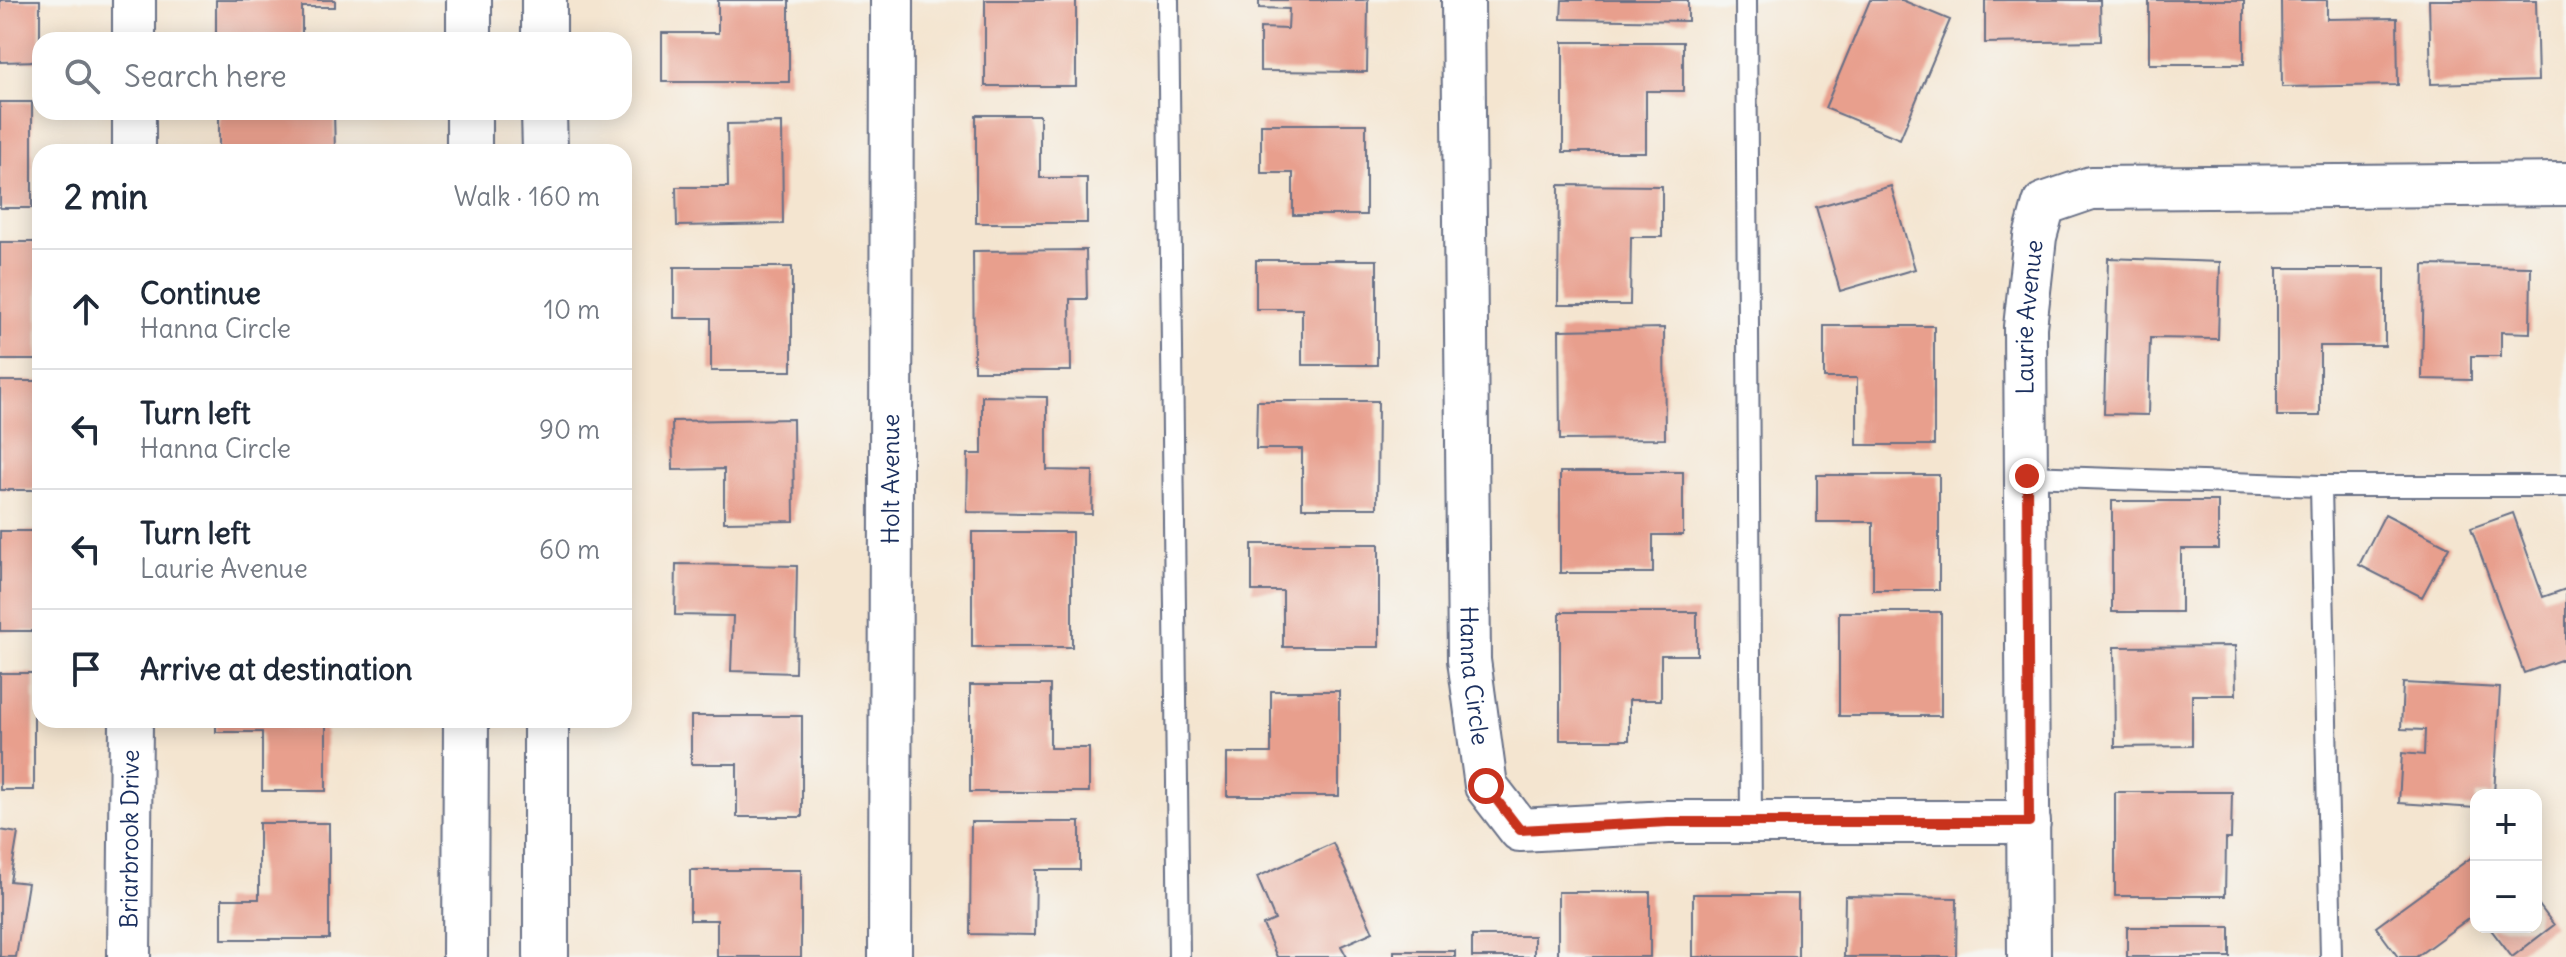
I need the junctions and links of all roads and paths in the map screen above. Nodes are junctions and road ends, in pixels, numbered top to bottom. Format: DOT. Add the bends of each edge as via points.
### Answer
graph roads {
  1 [pos="134,0"];
  2 [pos="469,0"];
  3 [pos="544,0"];
  4 [pos="892,0"];
  5 [pos="1168,0"];
  6 [pos="1463,0"];
  7 [pos="1746,0"];
  8 [pos="134,32"];
  9 [pos="469,32"];
  10 [pos="544,32"];
  11 [pos="134,120"];
  12 [pos="469,120"];
  13 [pos="544,120"];
  14 [pos="134,144"];
  15 [pos="469,144"];
  16 [pos="545,144"];
  17 [pos="2566,184"];
  18 [pos="2027,476"];
  19 [pos="2321,486"];
  20 [pos="2566,486"];
  21 [pos="131,728"];
  22 [pos="466,728"];
  23 [pos="546,728"];
  24 [pos="1751,822"];
  25 [pos="2029,822"];
  26 [pos="129,957"];
  27 [pos="465,957"];
  28 [pos="546,957"];
  29 [pos="890,957"];
  30 [pos="1179,957"];
  31 [pos="2029,957"];
  32 [pos="2331,957"];
  1 -- 8 [label="street"];
  2 -- 9 [label="main road"];
  3 -- 10 [label="main road"];
  4 -- 29 [label="street, Holt Avenue"];
  5 -- 30 [label="lane"];
  6 -- 24 [label="street, Hanna Circle" via="1469,660 1486,786 1520,830"];
  7 -- 24 [label="lane"];
  11 -- 14 [label="street"];
  12 -- 15 [label="main road"];
  13 -- 16 [label="main road"];
  17 -- 18 [label="street, Laurie Avenue" via="2091,188 2044,204 2025,327"];
  18 -- 19 [label="lane"];
  18 -- 25 [label="street, Laurie Avenue"];
  19 -- 20 [label="lane"];
  19 -- 32 [label="lane"];
  21 -- 26 [label="street, Briarbrook Drive"];
  22 -- 27 [label="main road"];
  23 -- 28 [label="main road"];
  24 -- 25 [label="street, Hanna Circle"];
  25 -- 31 [label="street, Laurie Avenue"];
}
